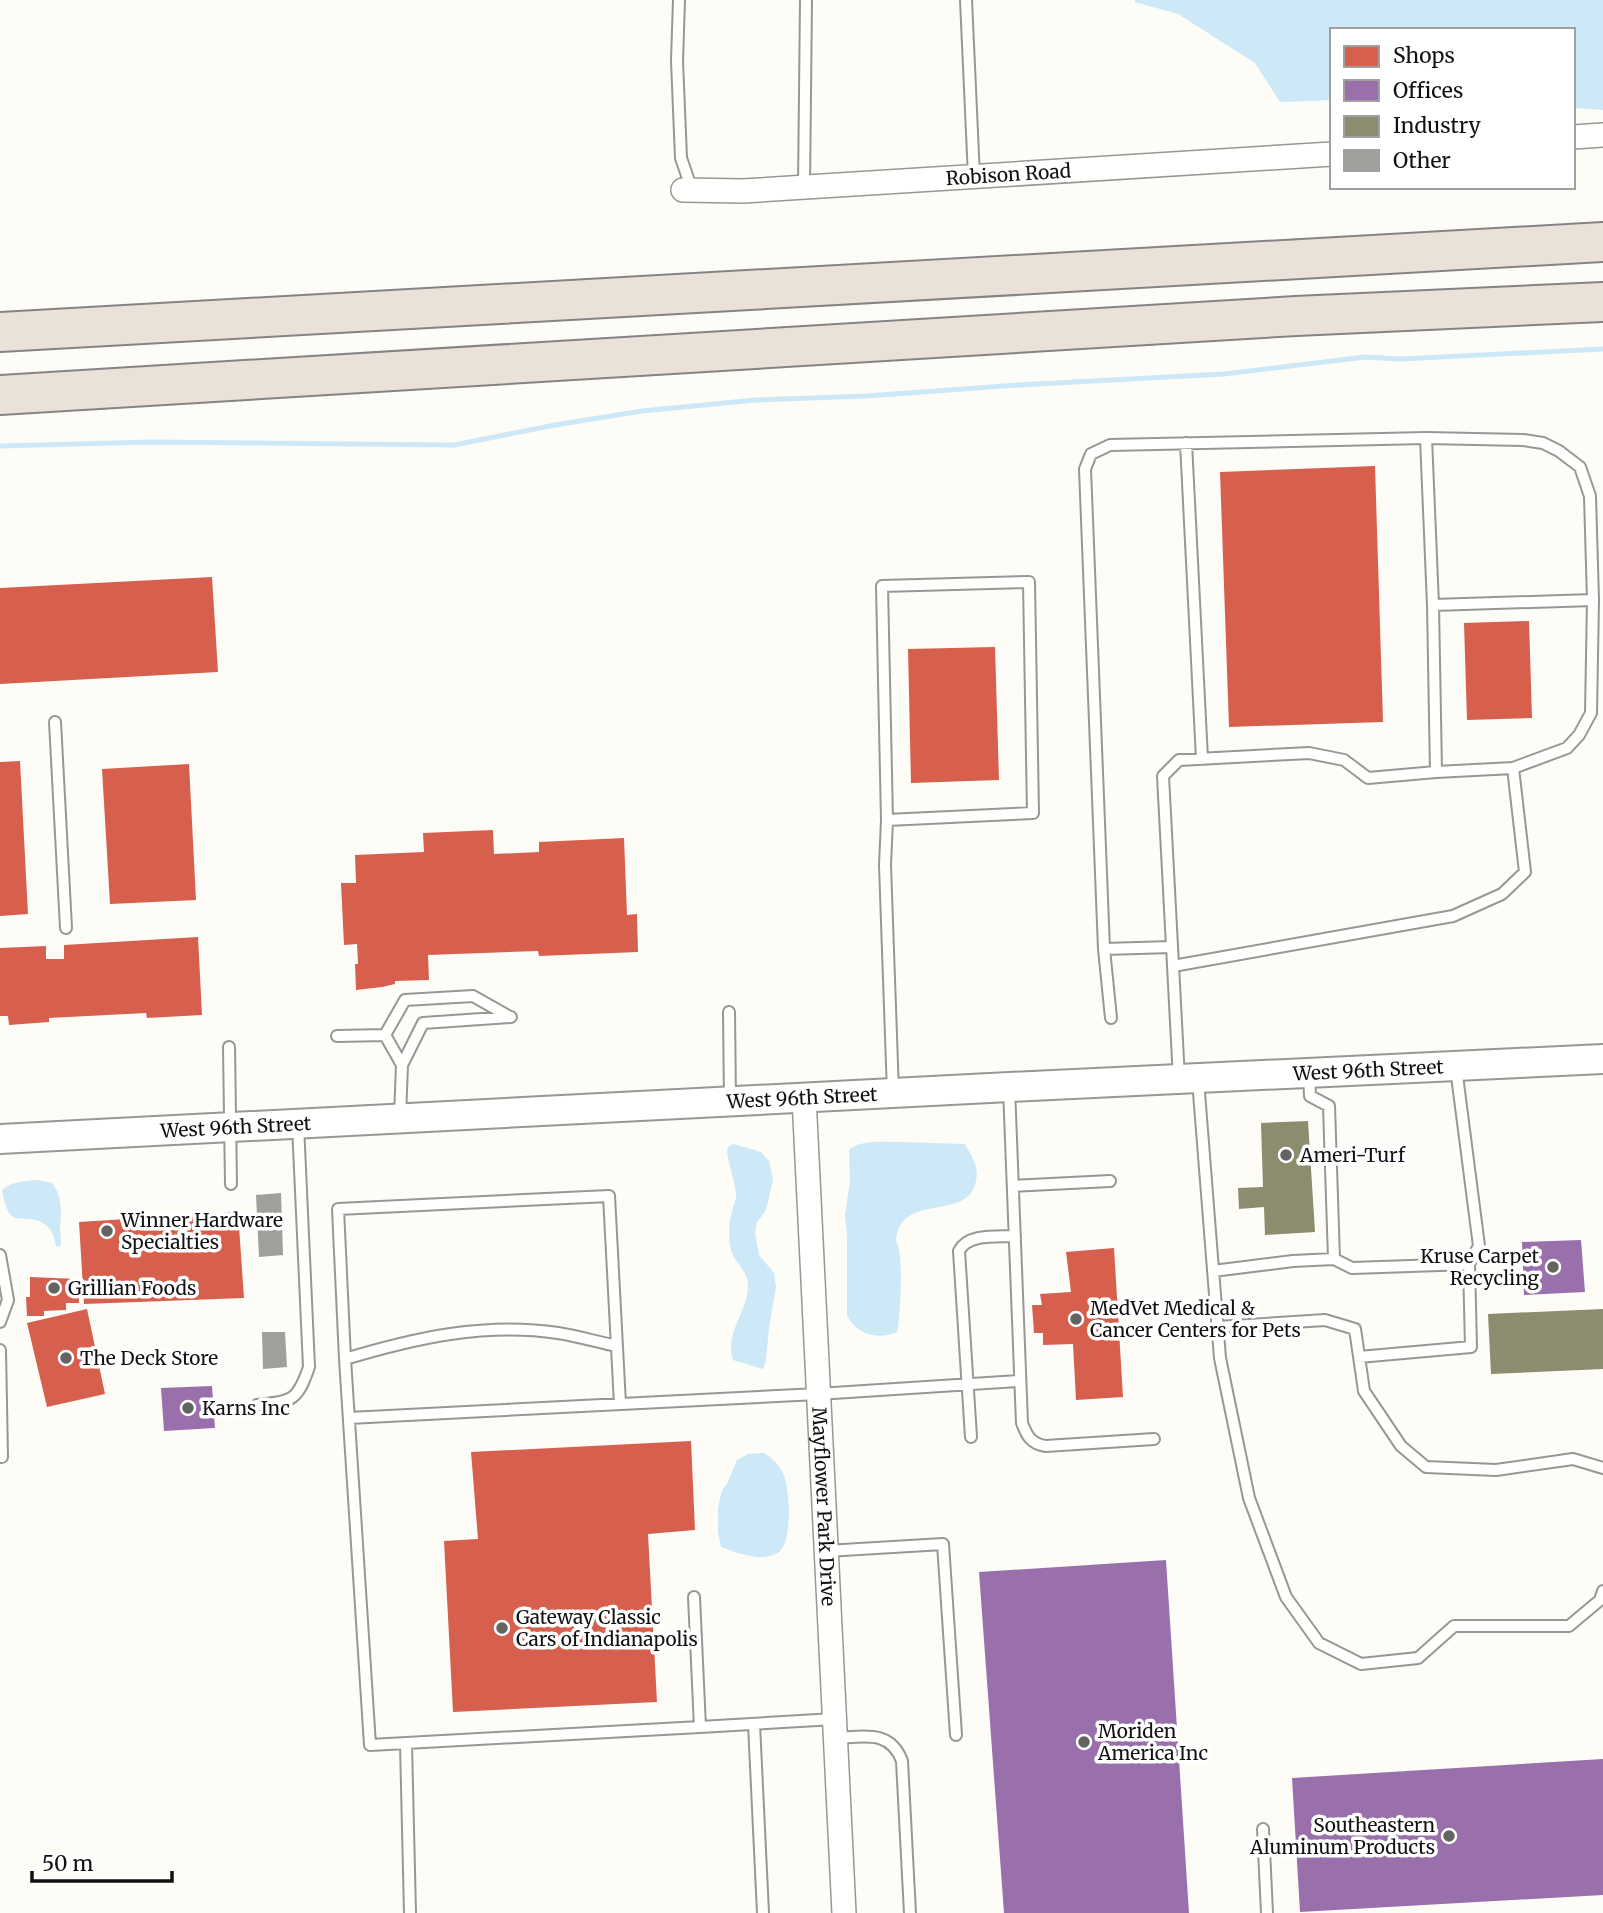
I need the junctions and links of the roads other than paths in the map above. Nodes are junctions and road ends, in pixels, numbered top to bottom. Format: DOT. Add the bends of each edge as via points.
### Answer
graph roads {
  1 [pos="679,0"];
  2 [pos="966,0"];
  3 [pos="807,1"];
  4 [pos="1603,135"];
  5 [pos="1575,137"];
  6 [pos="1330,154"];
  7 [pos="974,177"];
  8 [pos="804,187"];
  9 [pos="688,190"];
  10 [pos="1603,242"];
  11 [pos="1603,302"];
  12 [pos="0,310"];
  13 [pos="338,312"];
  14 [pos="0,332"];
  15 [pos="198,384"];
  16 [pos="0,395"];
  17 [pos="0,406"];
  18 [pos="1426,438"];
  19 [pos="1186,443"];
  20 [pos="1593,600"];
  21 [pos="1433,605"];
  22 [pos="55,722"];
  23 [pos="1202,759"];
  24 [pos="1513,768"];
  25 [pos="1436,772"];
  26 [pos="887,820"];
  27 [pos="66,928"];
  28 [pos="1172,947"];
  29 [pos="1104,949"];
  30 [pos="1173,966"];
  31 [pos="729,1012"];
  32 [pos="1111,1018"];
  33 [pos="385,1035"];
  34 [pos="337,1036"];
  35 [pos="229,1047"];
  36 [pos="1603,1059"];
  37 [pos="402,1065"];
  38 [pos="1456,1065"];
  39 [pos="1309,1072"];
  40 [pos="1188,1078"];
  41 [pos="1009,1087"];
  42 [pos="893,1093"];
  43 [pos="804,1097"];
  44 [pos="730,1101"];
  45 [pos="400,1117"];
  46 [pos="298,1123"];
  47 [pos="229,1126"];
  48 [pos="0,1139"];
  49 [pos="1110,1181"];
  50 [pos="231,1184"];
  51 [pos="1013,1186"];
  52 [pos="1015,1236"];
  53 [pos="0,1255"];
  54 [pos="1334,1259"];
  55 [pos="1469,1264"];
  56 [pos="1213,1271"];
  57 [pos="0,1322"];
  58 [pos="1217,1327"];
  59 [pos="617,1346"];
  60 [pos="0,1350"];
  61 [pos="1359,1357"];
  62 [pos="345,1359"];
  63 [pos="1019,1381"];
  64 [pos="968,1384"];
  65 [pos="818,1394"];
  66 [pos="620,1404"];
  67 [pos="257,1405"];
  68 [pos="349,1418"];
  69 [pos="971,1437"];
  70 [pos="1154,1439"];
  71 [pos="0,1457"];
  72 [pos="1603,1468"];
  73 [pos="826,1550"];
  74 [pos="1603,1591"];
  75 [pos="694,1597"];
  76 [pos="754,1724"];
  77 [pos="700,1727"];
  78 [pos="834,1728"];
  79 [pos="956,1735"];
  80 [pos="406,1744"];
  81 [pos="1263,1829"];
  82 [pos="410,1913"];
  83 [pos="763,1913"];
  84 [pos="844,1913"];
  85 [pos="910,1913"];
  86 [pos="1267,1913"];
  1 -- 9 [label="lane" via="681,158"];
  2 -- 7 [label="lane"];
  3 -- 8 [label="lane"];
  4 -- 5 [label="street"];
  6 -- 7 [label="street, Robison Road"];
  7 -- 8 [label="street, Robison Road"];
  8 -- 9 [label="street, Robison Road"];
  10 -- 13 [label="highway"];
  11 -- 15 [label="highway" via="1282,317"];
  12 -- 13 [label="highway"];
  13 -- 14 [label="highway"];
  15 -- 16 [label="highway"];
  15 -- 17 [label="highway"];
  18 -- 19 [label="lane"];
  18 -- 20 [label="lane" via="1543,443 1580,467 1590,496"];
  18 -- 21 [label="lane"];
  19 -- 23 [label="lane"];
  19 -- 29 [label="lane" via="1110,445 1091,454 1085,470"];
  20 -- 21 [label="lane"];
  20 -- 24 [label="lane" via="1591,713 1567,748"];
  21 -- 25 [label="lane"];
  22 -- 27 [label="lane"];
  23 -- 25 [label="lane" via="1309,753 1344,760 1368,778"];
  23 -- 28 [label="lane" via="1178,760 1163,776"];
  24 -- 25 [label="lane"];
  24 -- 30 [label="lane" via="1525,872 1502,894 1453,916"];
  26 -- 26 [label="lane" via="1033,813 1029,582 882,586"];
  26 -- 42 [label="lane"];
  28 -- 29 [label="lane"];
  28 -- 30 [label="lane"];
  29 -- 32 [label="lane"];
  30 -- 40 [label="lane"];
  31 -- 44 [label="lane"];
  33 -- 34 [label="lane"];
  33 -- 37 [label="lane"];
  33 -- 37 [label="lane" via="405,1000 474,996 511,1017 423,1023"];
  35 -- 47 [label="lane"];
  36 -- 38 [label="street, West 96th Street"];
  37 -- 45 [label="lane"];
  38 -- 39 [label="street, West 96th Street"];
  38 -- 55 [label="lane" via="1479,1246"];
  39 -- 40 [label="street, West 96th Street"];
  39 -- 54 [label="lane" via="1310,1096 1329,1106"];
  40 -- 41 [label="street, West 96th Street"];
  40 -- 56 [label="lane"];
  41 -- 42 [label="street, West 96th Street"];
  41 -- 51 [label="lane"];
  42 -- 43 [label="street, West 96th Street"];
  43 -- 44 [label="street, West 96th Street"];
  43 -- 65 [label="street, Mayflower Park Drive"];
  44 -- 45 [label="street, West 96th Street"];
  45 -- 46 [label="street, West 96th Street"];
  46 -- 47 [label="street, West 96th Street"];
  46 -- 67 [label="lane" via="309,1367 302,1388 291,1400"];
  47 -- 48 [label="street, West 96th Street"];
  47 -- 50 [label="lane"];
  49 -- 51 [label="lane"];
  51 -- 52 [label="lane"];
  52 -- 63 [label="lane"];
  52 -- 64 [label="lane" via="970,1240 960,1251"];
  53 -- 57 [label="lane" via="8,1300"];
  54 -- 55 [label="lane" via="1352,1268"];
  54 -- 56 [label="lane"];
  55 -- 61 [label="lane" via="1471,1347"];
  56 -- 58 [label="lane"];
  58 -- 61 [label="lane" via="1325,1320 1355,1329"];
  58 -- 74 [label="lane" via="1249,1498 1286,1597 1320,1643 1361,1664 1418,1658 1454,1626 1569,1626 1600,1600"];
  59 -- 62 [label="lane" via="557,1333 503,1329 451,1333"];
  59 -- 62 [label="lane" via="609,1196 338,1209"];
  59 -- 66 [label="lane"];
  60 -- 71 [label="lane"];
  61 -- 72 [label="lane" via="1364,1391 1401,1446 1426,1467 1496,1471 1573,1459"];
  62 -- 68 [label="lane"];
  63 -- 64 [label="lane"];
  63 -- 70 [label="lane" via="1021,1423 1027,1437 1038,1445"];
  64 -- 65 [label="lane"];
  64 -- 69 [label="lane"];
  65 -- 66 [label="lane"];
  65 -- 73 [label="street, Mayflower Park Drive"];
  66 -- 68 [label="lane"];
  68 -- 80 [label="lane" via="370,1745"];
  73 -- 78 [label="street, Mayflower Park Drive"];
  73 -- 79 [label="lane" via="943,1544"];
  75 -- 77 [label="lane"];
  76 -- 77 [label="lane"];
  76 -- 78 [label="lane"];
  76 -- 83 [label="lane"];
  77 -- 80 [label="lane"];
  78 -- 84 [label="street, Mayflower Park Drive"];
  78 -- 85 [label="lane" via="883,1739 899,1752"];
  80 -- 82 [label="lane"];
  81 -- 86 [label="lane"];
}
